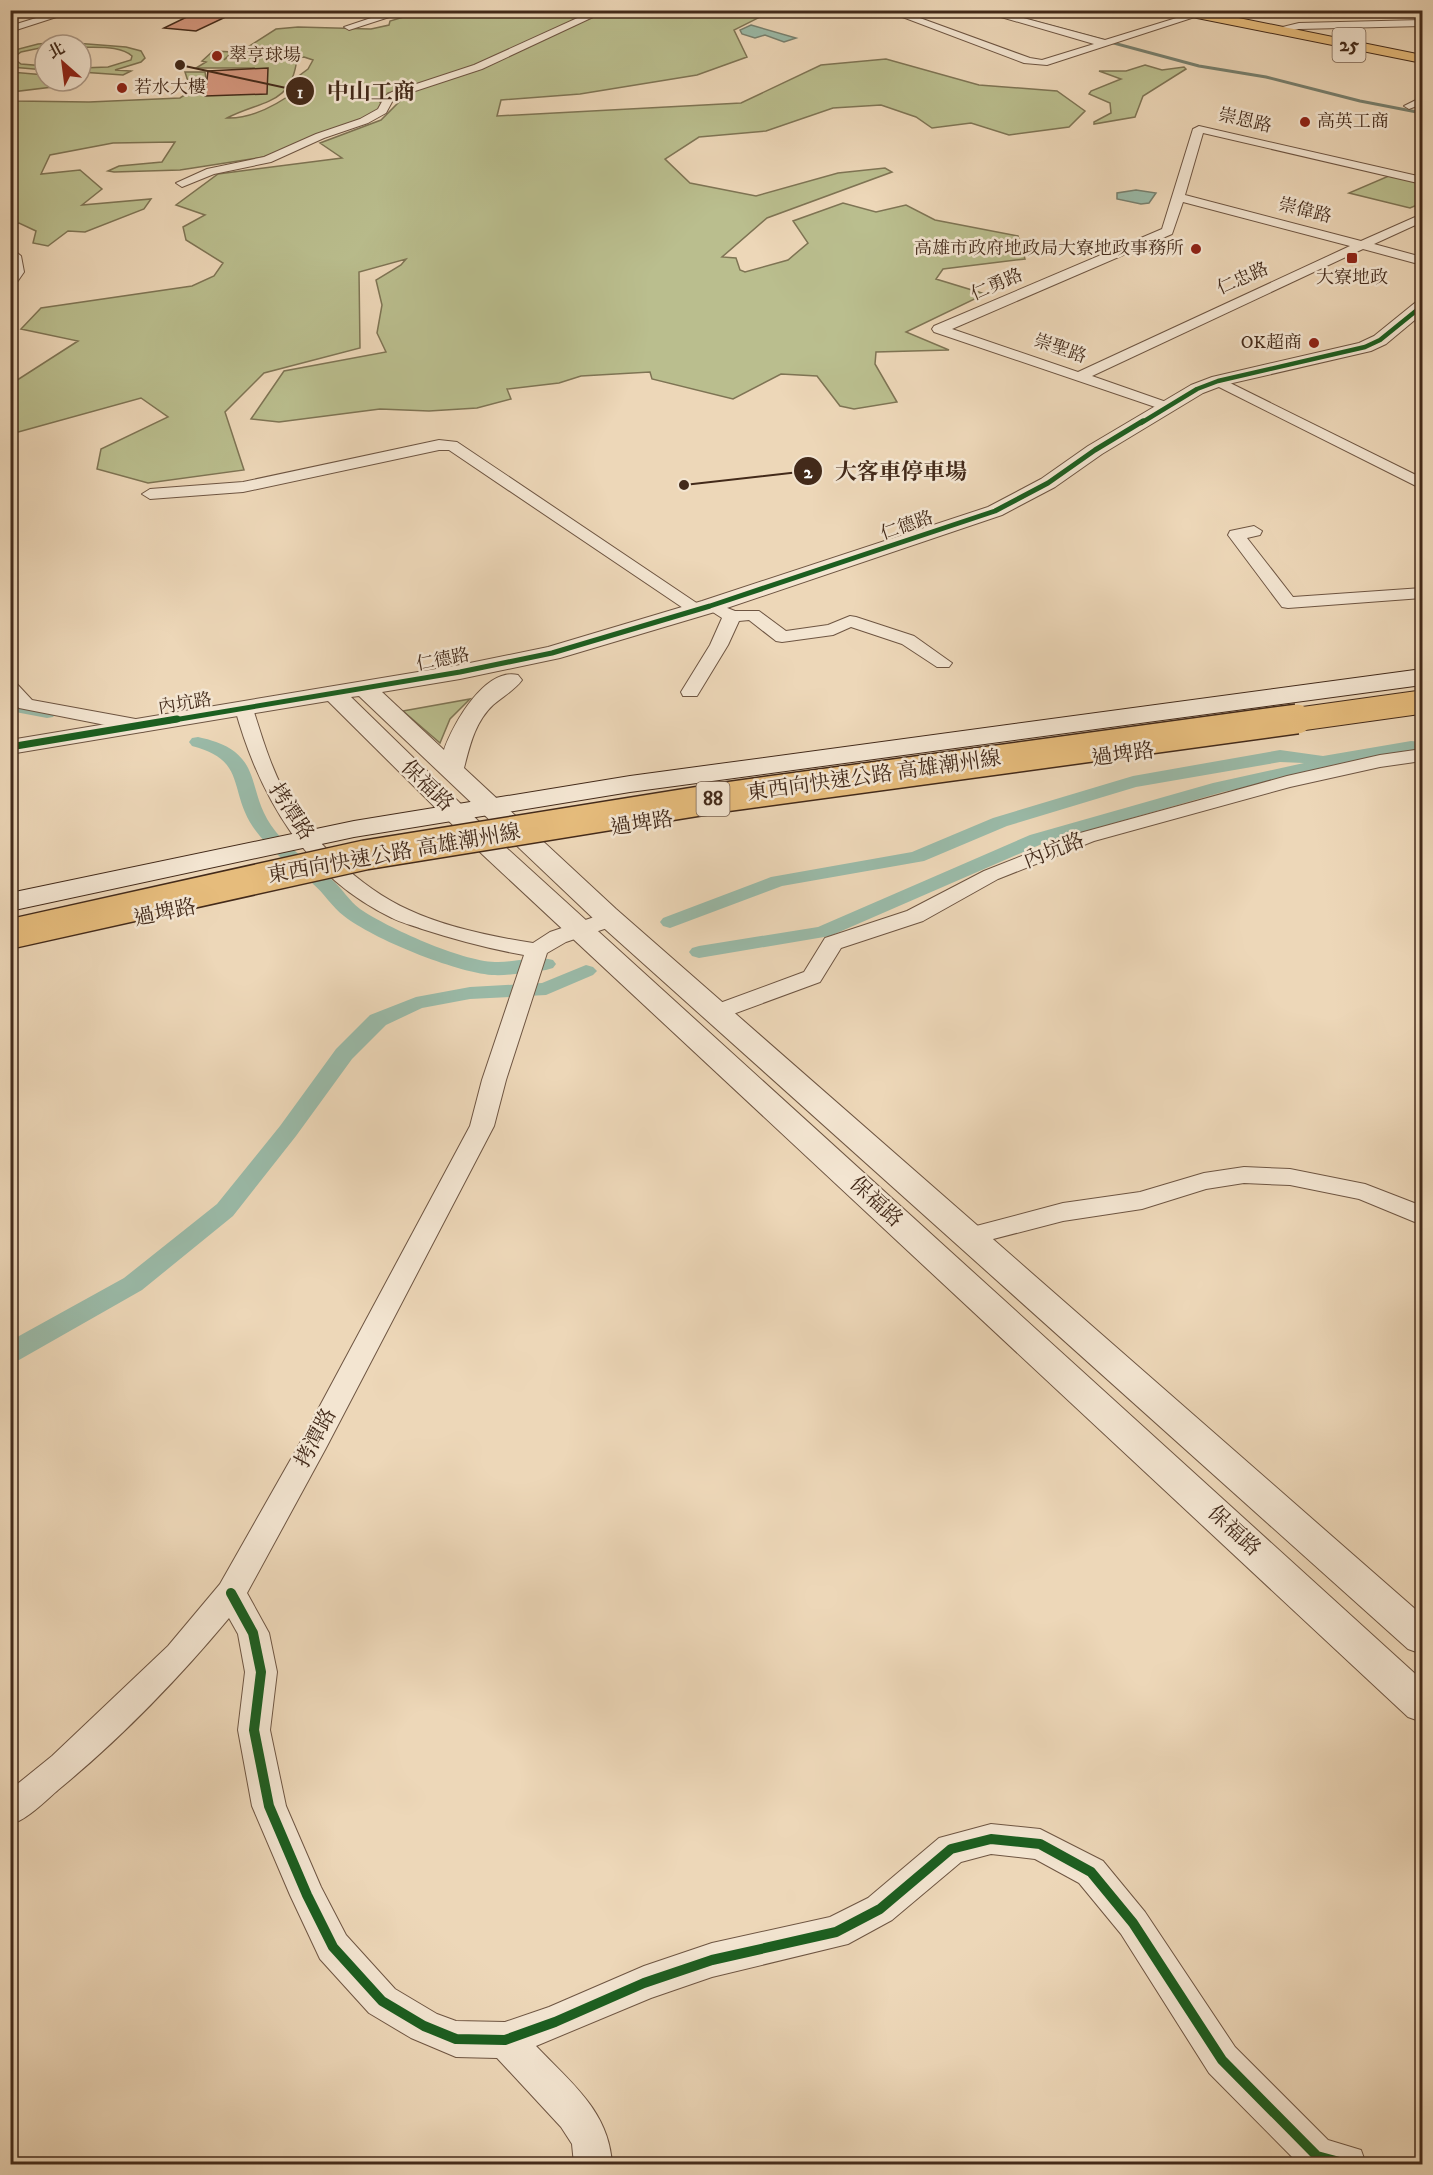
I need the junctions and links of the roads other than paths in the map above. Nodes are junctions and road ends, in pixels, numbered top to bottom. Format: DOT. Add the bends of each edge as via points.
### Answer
graph roads {
  1 [pos="74,10"];
  2 [pos="407,10"];
  3 [pos="604,10"];
  4 [pos="888,10"];
  5 [pos="919,10"];
  6 [pos="981,10"];
  7 [pos="1177,10"];
  8 [pos="1197,12"];
  9 [pos="899,15"];
  10 [pos="1422,23"];
  11 [pos="349,27"];
  12 [pos="10,29"];
  13 [pos="1278,29"];
  14 [pos="1110,43"];
  15 [pos="1422,58"];
  16 [pos="1422,100"];
  17 [pos="1409,105"];
  18 [pos="1199,129"];
  19 [pos="1422,180"];
  20 [pos="182,183"];
  21 [pos="1178,197"];
  22 [pos="1422,218"];
  23 [pos="1363,244"];
  24 [pos="10,251"];
  25 [pos="1422,261"];
  26 [pos="10,282"];
  27 [pos="1422,306"];
  28 [pos="1422,326"];
  29 [pos="939,329"];
  30 [pos="1079,377"];
  31 [pos="1218,381"];
  32 [pos="1237,391"];
  33 [pos="1167,407"];
  34 [pos="1101,470"];
  35 [pos="1082,483"];
  36 [pos="1422,484"];
  37 [pos="150,494"];
  38 [pos="1254,531"];
  39 [pos="1422,593"];
  40 [pos="704,608"];
  41 [pos="732,616"];
  42 [pos="943,663"];
  43 [pos="1422,677"];
  44 [pos="510,680"];
  45 [pos="1422,687"];
  46 [pos="10,688"];
  47 [pos="690,692"];
  48 [pos="372,697"];
  49 [pos="342,702"];
  50 [pos="1422,702"];
  51 [pos="1422,713"];
  52 [pos="246,718"];
  53 [pos="141,726"];
  54 [pos="10,747"];
  55 [pos="1422,755"];
  56 [pos="10,764"];
  57 [pos="451,770"];
  58 [pos="490,806"];
  59 [pos="454,812"];
  60 [pos="300,840"];
  61 [pos="530,842"];
  62 [pos="492,849"];
  63 [pos="339,876"];
  64 [pos="10,902"];
  65 [pos="10,917"];
  66 [pos="611,919"];
  67 [pos="580,930"];
  68 [pos="10,934"];
  69 [pos="10,948"];
  70 [pos="535,954"];
  71 [pos="717,1012"];
  72 [pos="1422,1216"];
  73 [pos="970,1236"];
  74 [pos="231,1593"];
  75 [pos="1422,1638"];
  76 [pos="1422,1705"];
  77 [pos="10,1810"];
  78 [pos="505,2040"];
  79 [pos="593,2164"];
  80 [pos="1347,2164"];
  1 -- 12 [label="street"];
  2 -- 11 [label="street"];
  3 -- 20 [label="street" via="478,67 396,94 382,111 364,121 267,160 211,171"];
  4 -- 9 [label="street"];
  5 -- 9 [label="street"];
  6 -- 14 [label="street"];
  7 -- 8 [label="main road, 25"];
  8 -- 13 [label="main road, 25"];
  8 -- 14 [label="street"];
  9 -- 14 [label="street" via="1043,63"];
  10 -- 13 [label="street"];
  13 -- 15 [label="main road, 25"];
  16 -- 17 [label="street"];
  18 -- 19 [label="street, 崇恩路"];
  18 -- 21 [label="street, 仁勇路"];
  21 -- 23 [label="street, 崇偉路"];
  21 -- 29 [label="street, 仁勇路" via="1168,231"];
  22 -- 23 [label="street, 仁忠路"];
  23 -- 25 [label="street, 崇偉路"];
  23 -- 30 [label="street, 仁忠路"];
  24 -- 26 [label="street" via="15,256 17,272"];
  27 -- 31 [label="street, 仁德路" via="1380,340 1365,347"];
  28 -- 32 [label="street" via="1382,353"];
  29 -- 30 [label="street, 崇聖路"];
  30 -- 33 [label="street, 崇聖路"];
  31 -- 32 [label="street"];
  31 -- 33 [label="street, 仁德路"];
  32 -- 34 [label="street" via="1218,397"];
  32 -- 36 [label="street"];
  33 -- 40 [label="street, 仁德路" via="1048,483 995,511"];
  35 -- 41 [label="street, 仁德路" via="1015,517"];
  37 -- 40 [label="street" via="243,487 452,445"];
  38 -- 39 [label="street" via="1236,535 1288,603"];
  40 -- 41 [label="street"];
  40 -- 48 [label="street, 仁德路" via="552,653"];
  41 -- 42 [label="street" via="753,615 782,637 833,630 850,621 908,640"];
  41 -- 44 [label="street, 仁德路" via="567,667"];
  41 -- 47 [label="street" via="720,645"];
  43 -- 58 [label="main road, 過埤路" via="641,782"];
  44 -- 48 [label="street, 仁德路"];
  44 -- 57 [label="street" via="475,709 463,728"];
  45 -- 65 [label="main road, 東西向快速公路 高雄潮州線 / 88" via="719,783 370,838"];
  46 -- 53 [label="street, 內坑路" via="26,704"];
  48 -- 49 [label="street, 內坑路"];
  48 -- 57 [label="street, 保福路"];
  49 -- 52 [label="street, 內坑路"];
  49 -- 59 [label="street, 保福路"];
  50 -- 68 [label="main road, 東西向快速公路 高雄潮州線 / 88, bridge" via="725,797 377,853"];
  51 -- 61 [label="main road, 過埤路" via="730,809"];
  52 -- 53 [label="street, 內坑路"];
  52 -- 56 [label="street, 內坑路"];
  52 -- 60 [label="street, 拷潭路" via="273,790"];
  53 -- 54 [label="street, 內坑路"];
  55 -- 71 [label="street, 內坑路" via="1287,782 1087,837 991,875 915,916 833,943 812,977"];
  57 -- 58 [label="street, 保福路"];
  58 -- 59 [label="main road, 過埤路"];
  58 -- 61 [label="street, 保福路"];
  59 -- 60 [label="main road, 過埤路"];
  59 -- 62 [label="street, 保福路"];
  60 -- 63 [label="street, 拷潭路"];
  60 -- 64 [label="main road, 過埤路"];
  61 -- 62 [label="main road, 過埤路"];
  61 -- 66 [label="street, 保福路"];
  62 -- 63 [label="main road, 過埤路"];
  62 -- 67 [label="street, 保福路"];
  63 -- 69 [label="main road, 過埤路"];
  63 -- 70 [label="street, 拷潭路" via="397,913"];
  66 -- 67 [label="street"];
  66 -- 71 [label="street, 保福路"];
  67 -- 70 [label="street" via="558,937"];
  67 -- 76 [label="street, 保福路"];
  70 -- 74 [label="street, 拷潭路" via="482,1126"];
  71 -- 73 [label="street, 保福路"];
  72 -- 73 [label="street" via="1365,1192 1290,1177 1244,1175 1204,1181 1142,1200 1063,1212"];
  73 -- 75 [label="street, 保福路"];
  74 -- 77 [label="street, 拷潭路" via="179,1655 64,1766"];
  74 -- 78 [label="street" via="253,1633 261,1672 254,1730 269,1806 333,1947 382,2001 424,2026 456,2039"];
  78 -- 79 [label="street" via="574,2114 591,2138"];
  78 -- 80 [label="street" via="644,1983 712,1960 836,1932 880,1909 951,1849 991,1839 1040,1844 1091,1872 1133,1923 1222,2060 1317,2156"];
}
